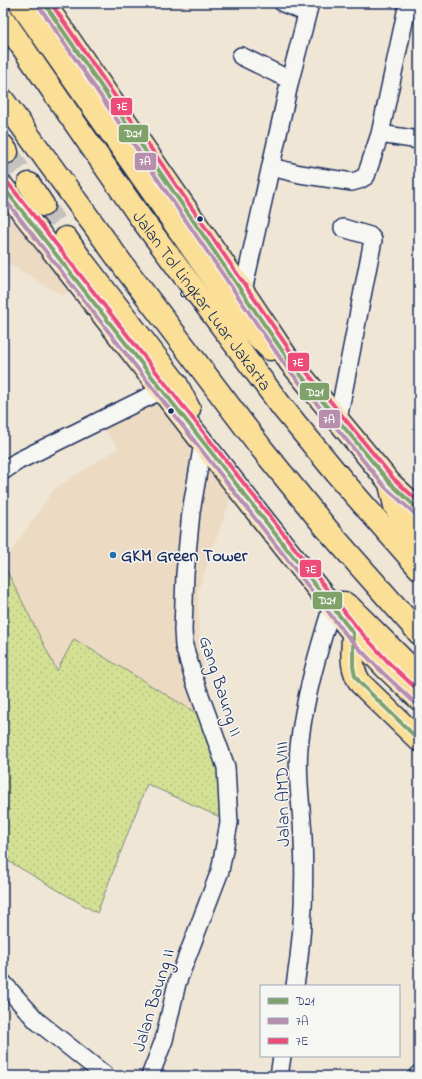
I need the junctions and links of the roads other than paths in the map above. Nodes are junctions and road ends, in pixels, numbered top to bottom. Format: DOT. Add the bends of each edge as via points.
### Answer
graph roads {
  1 [pos="20,3"];
  2 [pos="44,3"];
  3 [pos="283,3"];
  4 [pos="408,3"];
  5 [pos="309,8"];
  6 [pos="3,20"];
  7 [pos="241,56"];
  8 [pos="290,80"];
  9 [pos="3,100"];
  10 [pos="380,134"];
  11 [pos="419,140"];
  12 [pos="275,169"];
  13 [pos="29,184"];
  14 [pos="4,192"];
  15 [pos="43,204"];
  16 [pos="343,228"];
  17 [pos="66,238"];
  18 [pos="242,291"];
  19 [pos="290,362"];
  20 [pos="162,390"];
  21 [pos="338,419"];
  22 [pos="198,437"];
  23 [pos="3,471"];
  24 [pos="390,483"];
  25 [pos="419,490"];
  26 [pos="419,510"];
  27 [pos="419,539"];
  28 [pos="419,568"];
  29 [pos="332,606"];
  30 [pos="353,633"];
  31 [pos="419,633"];
  32 [pos="419,676"];
  33 [pos="419,699"];
  34 [pos="419,740"];
  35 [pos="195,936"];
  36 [pos="3,983"];
  37 [pos="295,985"];
  38 [pos="282,1057"];
  39 [pos="106,1076"];
  40 [pos="150,1076"];
  41 [pos="279,1076"];
  1 -- 19 [label="highway" via="245,324 275,354"];
  2 -- 18 [label="highway"];
  3 -- 5 [label="street"];
  4 -- 10 [label="street"];
  5 -- 8 [label="street"];
  6 -- 28 [label="highway, Jalan Tol Lingkar Luar Jakarta" via="140,217 277,401"];
  7 -- 8 [label="street"];
  8 -- 12 [label="street"];
  9 -- 31 [label="highway" via="125,268 262,449 327,529"];
  10 -- 11 [label="street"];
  10 -- 12 [label="street" via="366,176 359,180 352,182"];
  12 -- 18 [label="street"];
  13 -- 15 [label="highway"];
  14 -- 20 [label="highway"];
  16 -- 21 [label="street" via="370,236 373,240"];
  17 -- 22 [label="highway" via="176,383"];
  18 -- 19 [label="highway"];
  19 -- 21 [label="highway"];
  20 -- 22 [label="highway"];
  20 -- 23 [label="street"];
  21 -- 24 [label="highway"];
  22 -- 29 [label="highway"];
  22 -- 35 [label="street, Gang Baung II" via="185,574 184,646 226,767 229,823 220,871"];
  24 -- 25 [label="highway"];
  24 -- 26 [label="highway"];
  24 -- 27 [label="highway" via="396,506 405,524"];
  29 -- 30 [label="highway"];
  29 -- 32 [label="highway" via="341,603 347,605"];
  29 -- 37 [label="street, Jalan AMD VIII" via="309,687 299,747 303,900"];
  30 -- 33 [label="highway"];
  30 -- 34 [label="highway" via="355,676"];
  35 -- 40 [label="street, Jalan Baung II" via="176,983 164,1040"];
  36 -- 39 [label="street" via="37,1021"];
  38 -- 41 [label="street"];
}
